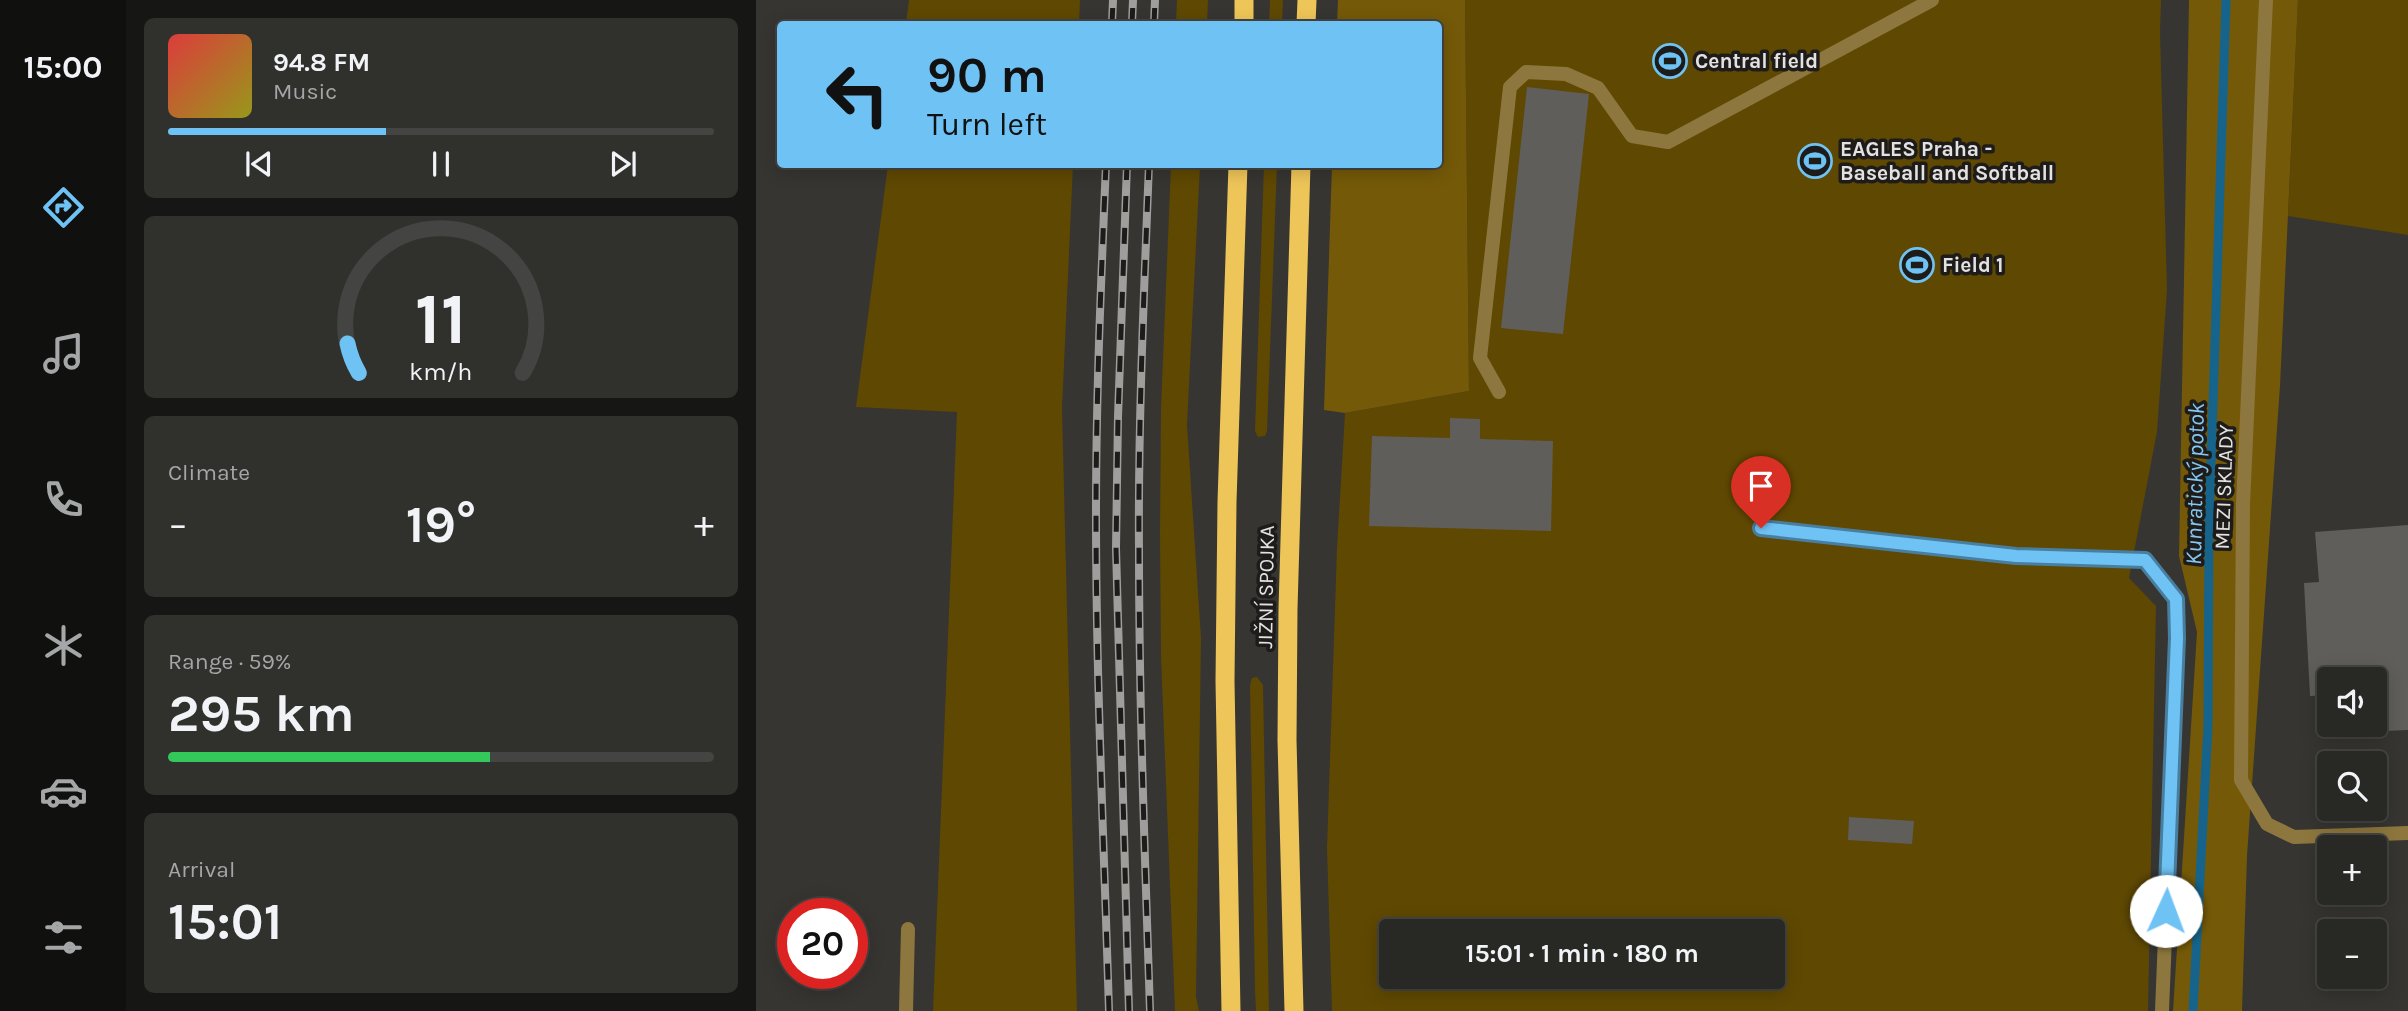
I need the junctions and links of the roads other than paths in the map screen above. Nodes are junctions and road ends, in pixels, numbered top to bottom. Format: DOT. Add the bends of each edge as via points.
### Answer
graph roads {
  1 [pos="1244,0"];
  2 [pos="1307,0"];
  3 [pos="1932,0"];
  4 [pos="2266,0"];
  5 [pos="1244,21"];
  6 [pos="1307,21"];
  7 [pos="1238,168"];
  8 [pos="1301,168"];
  9 [pos="1499,392"];
  10 [pos="1761,528"];
  11 [pos="2408,833"];
  12 [pos="908,929"];
  13 [pos="905,1011"];
  14 [pos="1231,1011"];
  15 [pos="1294,1011"];
  16 [pos="2162,1011"];
  1 -- 5 [label="highway"];
  2 -- 6 [label="highway"];
  3 -- 9 [label="street" via="1668,142 1632,136 1598,88 1566,74 1526,72 1510,87 1480,358"];
  4 -- 11 [label="street, MEZI SKLADY" via="2243,505 2241,780 2267,824 2294,837"];
  7 -- 14 [label="highway, JIŽNÍ SPOJKA" via="1225,681"];
  8 -- 15 [label="highway, JIŽNÍ SPOJKA" via="1288,609"];
  10 -- 16 [label="street" via="2016,556 2145,560 2176,599"];
  12 -- 13 [label="street"];
}
